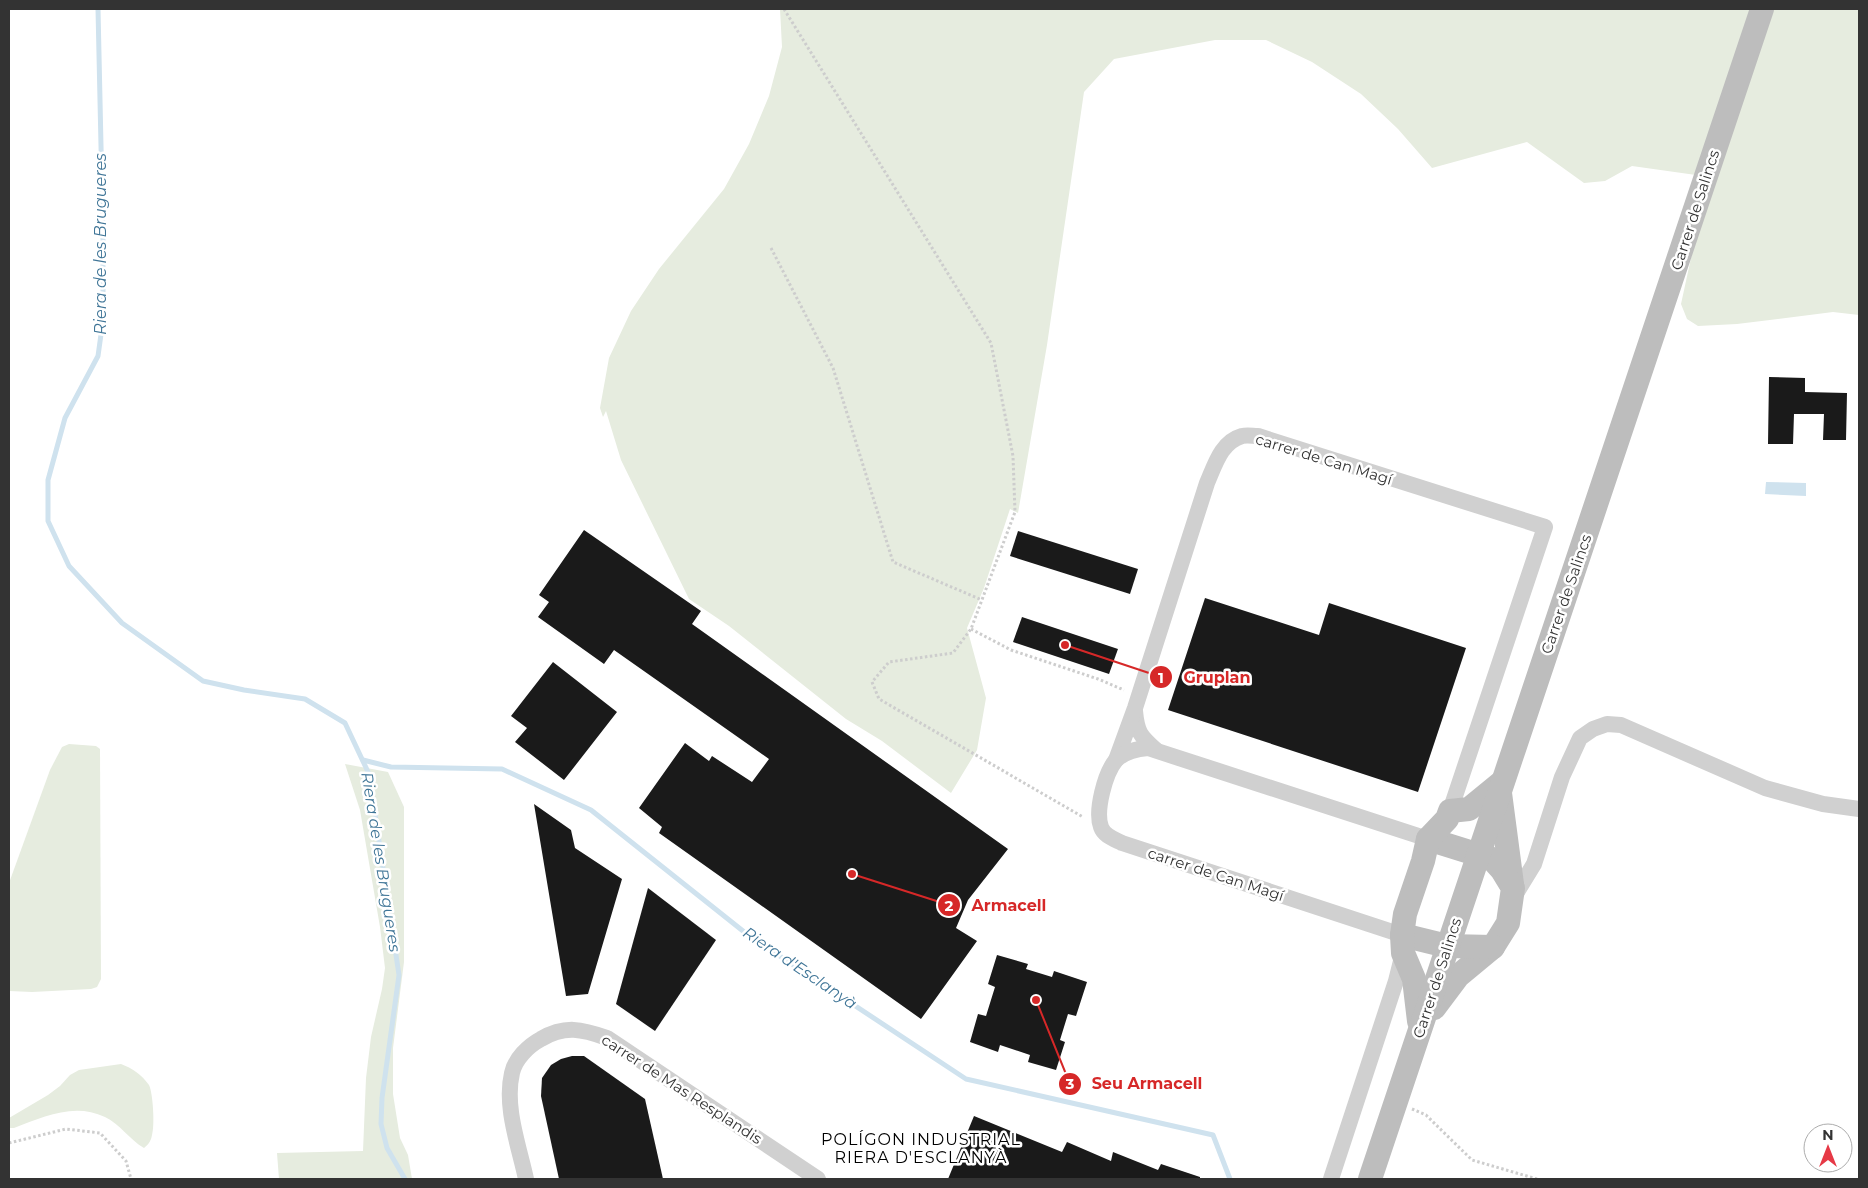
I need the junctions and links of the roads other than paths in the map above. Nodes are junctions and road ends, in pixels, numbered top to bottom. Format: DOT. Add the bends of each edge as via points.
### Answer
graph roads {
  1 [pos="1762,9"];
  2 [pos="1137,702"];
  3 [pos="1156,750"];
  4 [pos="1116,760"];
  5 [pos="1501,787"];
  6 [pos="1859,810"];
  7 [pos="1450,811"];
  8 [pos="1428,839"];
  9 [pos="1478,854"];
  10 [pos="1512,894"];
  11 [pos="1402,944"];
  12 [pos="1448,946"];
  13 [pos="1494,947"];
  14 [pos="1420,1028"];
  15 [pos="526,1179"];
  16 [pos="818,1179"];
  17 [pos="1331,1179"];
  18 [pos="1370,1179"];
  1 -- 5 [label="main road, Carrer de Salincs"];
  2 -- 3 [label="street, carrer de Can Magí" via="1137,730"];
  2 -- 4 [label="street, carrer de Can Magí"];
  2 -- 7 [label="street, carrer de Can Magí" via="1207,482 1219,454 1242,436 1258,436 1545,527"];
  3 -- 4 [label="street, carrer de Can Magí" via="1131,750"];
  3 -- 8 [label="street, carrer de Can Magí"];
  4 -- 11 [label="street, carrer de Can Magí" via="1099,810 1101,827 1108,836"];
  5 -- 7 [label="main road" via="1469,809"];
  5 -- 9 [label="main road, Carrer de Salincs"];
  5 -- 10 [label="main road"];
  6 -- 10 [label="street" via="1765,788 1621,725 1607,724 1580,738 1562,777 1534,864"];
  7 -- 8 [label="main road" via="1447,820"];
  8 -- 9 [label="main road"];
  8 -- 11 [label="main road" via="1424,861 1405,914"];
  9 -- 10 [label="main road" via="1492,859 1502,870"];
  9 -- 12 [label="main road, Carrer de Salincs"];
  10 -- 13 [label="main road" via="1508,923"];
  11 -- 12 [label="main road"];
  11 -- 14 [label="main road" via="1414,979"];
  11 -- 17 [label="street" via="1396,981"];
  12 -- 13 [label="main road"];
  12 -- 14 [label="main road, Carrer de Salincs"];
  13 -- 14 [label="main road" via="1458,976"];
  14 -- 18 [label="main road, Carrer de Salincs"];
  15 -- 16 [label="street, carrer de Mas Resplandis" via="512,1114 512,1072 520,1056 533,1044 546,1036 578,1029 607,1038"];
}
